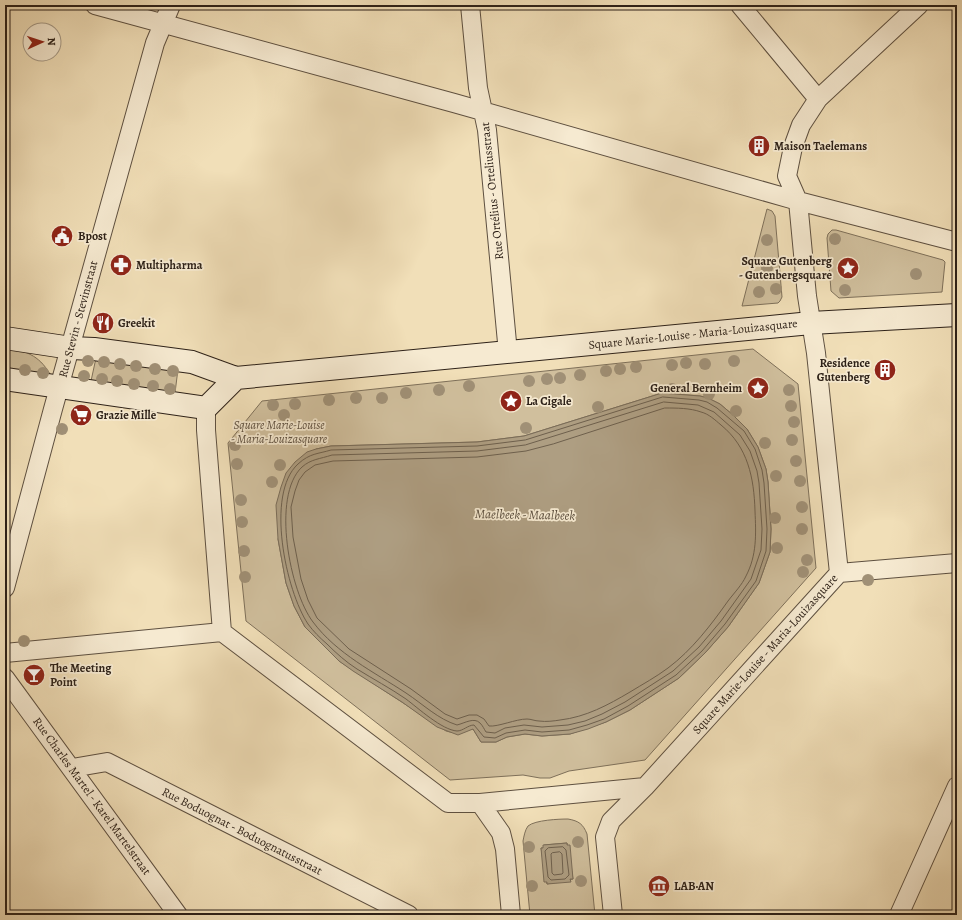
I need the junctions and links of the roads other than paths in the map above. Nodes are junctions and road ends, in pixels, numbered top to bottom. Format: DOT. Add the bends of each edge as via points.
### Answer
graph roads {
  1 [pos="95,5"];
  2 [pos="171,5"];
  3 [pos="470,5"];
  4 [pos="740,5"];
  5 [pos="919,5"];
  6 [pos="163,24"];
  7 [pos="818,99"];
  8 [pos="483,112"];
  9 [pos="798,201"];
  10 [pos="957,242"];
  11 [pos="957,315"];
  12 [pos="811,323"];
  13 [pos="5,338"];
  14 [pos="71,348"];
  15 [pos="508,353"];
  16 [pos="236,378"];
  17 [pos="5,380"];
  18 [pos="59,388"];
  19 [pos="206,408"];
  20 [pos="957,563"];
  21 [pos="839,573"];
  22 [pos="5,588"];
  23 [pos="222,632"];
  24 [pos="5,652"];
  25 [pos="5,678"];
  26 [pos="72,768"];
  27 [pos="957,786"];
  28 [pos="645,788"];
  29 [pos="480,803"];
  30 [pos="178,915"];
  31 [pos="409,915"];
  32 [pos="511,915"];
  33 [pos="613,915"];
  34 [pos="899,915"];
  1 -- 6 [label="street"];
  2 -- 6 [label="street, Rue Stevin - Stevinstraat"];
  3 -- 8 [label="street, Rue Ortélius - Orteliusstraat" via="478,88"];
  4 -- 7 [label="street"];
  5 -- 7 [label="street"];
  6 -- 8 [label="street"];
  6 -- 14 [label="street, Rue Stevin - Stevinstraat" via="151,58"];
  7 -- 9 [label="street" via="801,125 787,173"];
  8 -- 9 [label="street"];
  8 -- 15 [label="street, Rue Ortélius - Orteliusstraat" via="487,130"];
  9 -- 10 [label="street"];
  9 -- 12 [label="street"];
  11 -- 12 [label="street"];
  12 -- 15 [label="street, Square Marie-Louise - Maria-Louizasquare"];
  12 -- 21 [label="street, Square Marie-Louise - Maria-Louizasquare"];
  13 -- 14 [label="street"];
  14 -- 16 [label="street" via="192,362"];
  14 -- 18 [label="street, Rue Stevin - Stevinstraat"];
  15 -- 16 [label="street, Square Marie-Louise - Maria-Louizasquare"];
  16 -- 19 [label="street"];
  17 -- 18 [label="street"];
  18 -- 19 [label="street"];
  18 -- 22 [label="street, Rue Stevin - Stevinstraat"];
  19 -- 23 [label="street"];
  20 -- 21 [label="street"];
  21 -- 28 [label="street, Square Marie-Louise - Maria-Louizasquare"];
  23 -- 24 [label="street"];
  23 -- 29 [label="street" via="448,803"];
  25 -- 26 [label="street, Rue Charles Martel - Karel Martelstraat"];
  26 -- 30 [label="street, Rue Charles Martel - Karel Martelstraat"];
  26 -- 31 [label="street, Rue Boduognat - Boduognatusstraat" via="107,762"];
  27 -- 34 [label="street"];
  28 -- 29 [label="street"];
  28 -- 33 [label="street, Square Marie-Louise - Maria-Louizasquare" via="611,821 605,838"];
  29 -- 32 [label="street" via="501,833 505,849"];
}
